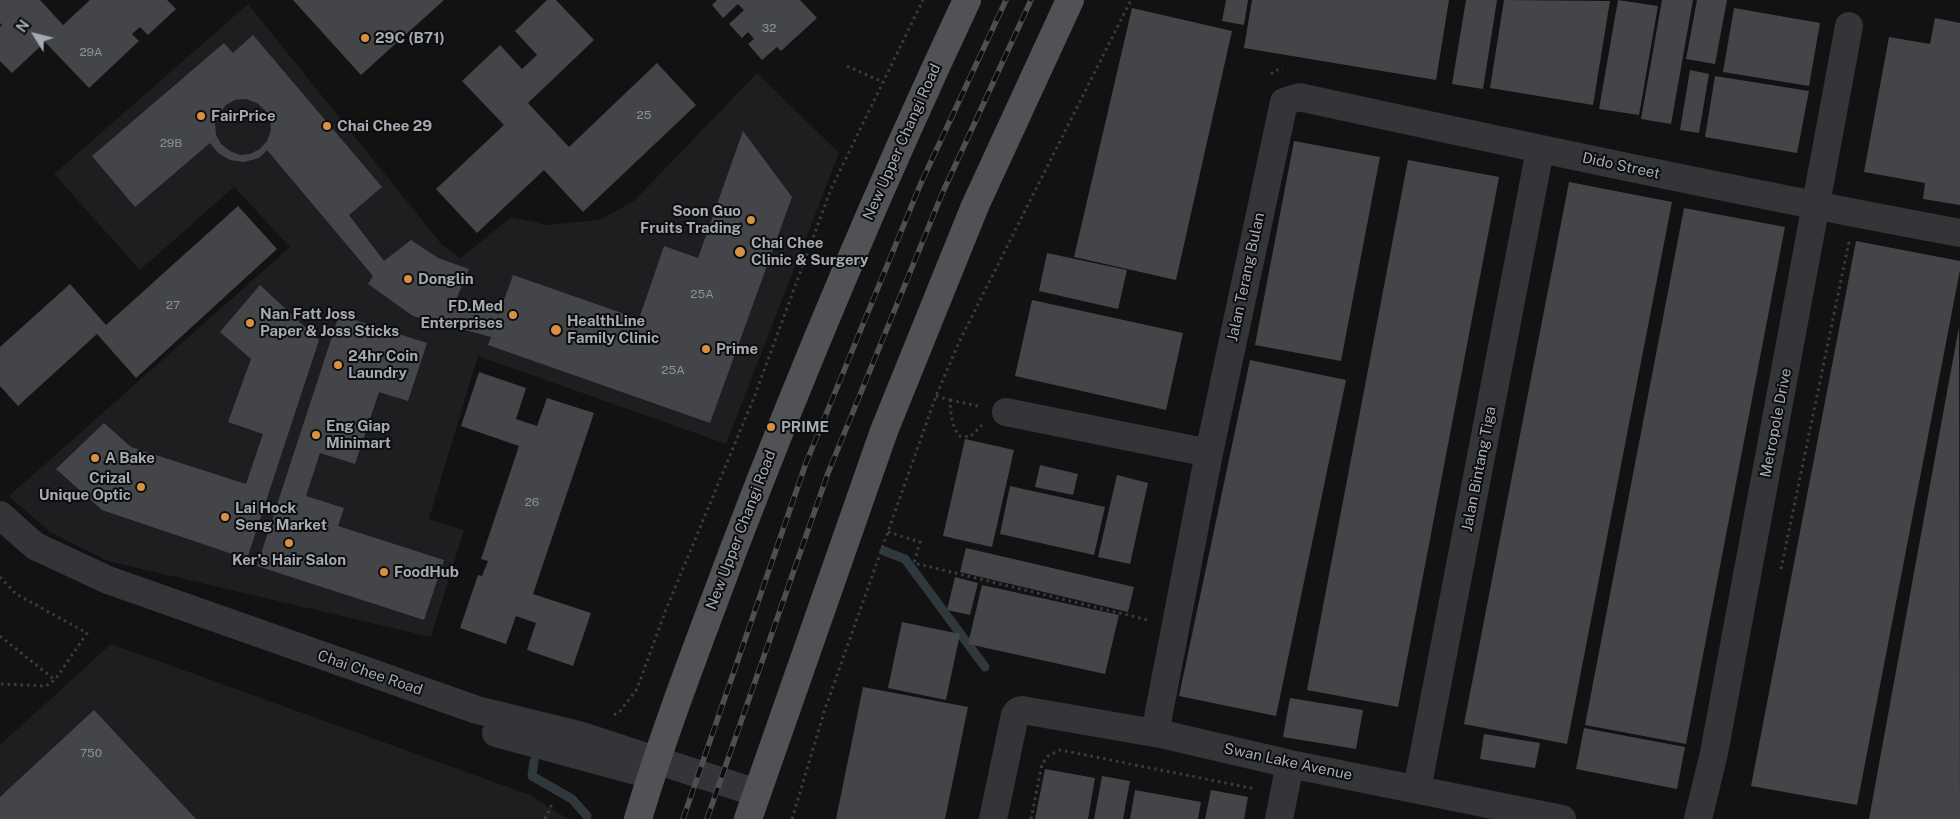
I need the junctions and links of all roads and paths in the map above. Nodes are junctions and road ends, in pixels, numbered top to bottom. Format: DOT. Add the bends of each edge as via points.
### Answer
graph roads {
  1 [pos="923,0"];
  2 [pos="967,0"];
  3 [pos="1070,0"];
  4 [pos="1131,0"];
  5 [pos="1849,26"];
  6 [pos="847,66"];
  7 [pos="1284,70"];
  8 [pos="1268,76"];
  9 [pos="883,82"];
  10 [pos="1284,102"];
  11 [pos="1540,150"];
  12 [pos="1816,206"];
  13 [pos="1960,233"];
  14 [pos="1850,236"];
  15 [pos="936,396"];
  16 [pos="950,400"];
  17 [pos="992,415"];
  18 [pos="1209,453"];
  19 [pos="0,515"];
  20 [pos="888,532"];
  21 [pos="0,536"];
  22 [pos="1779,576"];
  23 [pos="0,577"];
  24 [pos="1156,622"];
  25 [pos="0,636"];
  26 [pos="55,680"];
  27 [pos="0,684"];
  28 [pos="608,719"];
  29 [pos="1155,733"];
  30 [pos="1290,764"];
  31 [pos="654,768"];
  32 [pos="1417,789"];
  33 [pos="552,804"];
  34 [pos="752,806"];
  35 [pos="1282,807"];
  36 [pos="545,819"];
  37 [pos="638,819"];
  38 [pos="792,819"];
  39 [pos="994,819"];
  40 [pos="1031,819"];
  41 [pos="1562,819"];
  42 [pos="1698,819"];
  1 -- 9 [label="path"];
  2 -- 31 [label="main road, New Upper Changi Road" via="906,130 784,417"];
  3 -- 34 [label="main road" via="976,206 884,431"];
  4 -- 15 [label="path" via="960,340"];
  5 -- 12 [label="street, Metropole Drive"];
  6 -- 9 [label="path"];
  7 -- 8 [label="path" via="1276,70"];
  9 -- 28 [label="path" via="831,189 755,395 665,612 637,689 620,711"];
  10 -- 11 [label="street, Dido Street" via="1299,97"];
  10 -- 18 [label="street, Jalan Terang Bulan"];
  11 -- 12 [label="street, Dido Street"];
  11 -- 32 [label="street, Jalan Bintang Tiga"];
  12 -- 13 [label="street, Dido Street"];
  12 -- 42 [label="street, Metropole Drive"];
  14 -- 22 [label="path"];
  15 -- 16 [label="path"];
  15 -- 20 [label="path"];
  16 -- 17 [label="path"];
  16 -- 17 [label="path" via="953,428 959,436 970,437"];
  17 -- 18 [label="street"];
  18 -- 29 [label="street, Jalan Terang Bulan"];
  19 -- 31 [label="street, Chai Chee Road" via="35,546 108,580 477,710 579,735"];
  20 -- 24 [label="path" via="920,542 914,563"];
  20 -- 38 [label="path" via="825,710"];
  21 -- 31 [label="street, Chai Chee Road" via="27,560 102,595 472,726 572,755"];
  23 -- 26 [label="path" via="16,594 87,633"];
  25 -- 26 [label="path"];
  26 -- 27 [label="path" via="46,686"];
  29 -- 30 [label="street, Swan Lake Avenue"];
  29 -- 39 [label="street, Swan Lake Avenue" via="1018,711"];
  30 -- 32 [label="street, Swan Lake Avenue"];
  30 -- 35 [label="street"];
  31 -- 34 [label="street, Chai Chee Road"];
  31 -- 37 [label="main road, New Upper Changi Road"];
  32 -- 41 [label="street, Swan Lake Avenue"];
  33 -- 36 [label="path"];
  35 -- 40 [label="path" via="1060,750 1048,756 1042,764"];
}
